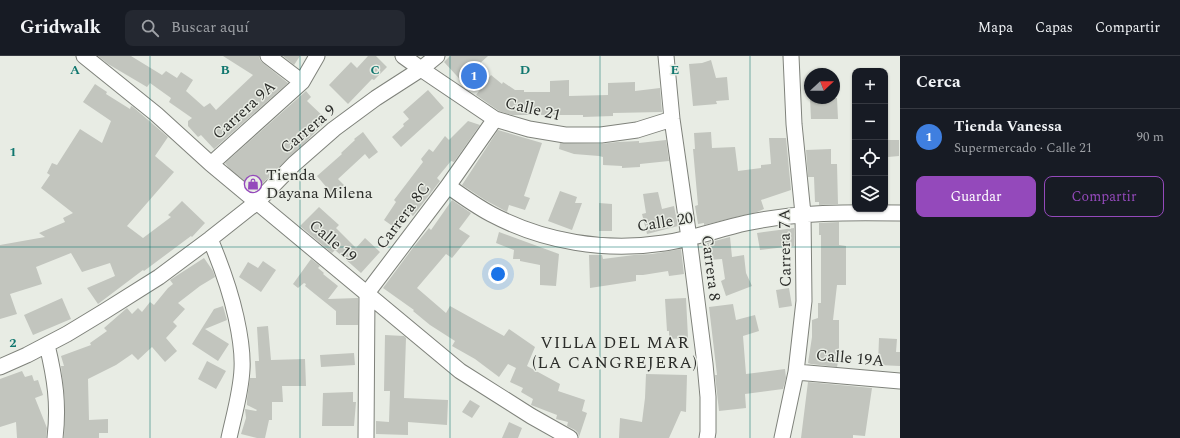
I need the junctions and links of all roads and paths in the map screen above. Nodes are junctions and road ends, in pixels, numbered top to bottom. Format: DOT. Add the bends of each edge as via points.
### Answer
graph roads {
  1 [pos="84,56"];
  2 [pos="268,56"];
  3 [pos="317,56"];
  4 [pos="403,56"];
  5 [pos="437,56"];
  6 [pos="666,56"];
  7 [pos="791,56"];
  8 [pos="421,69"];
  9 [pos="302,82"];
  10 [pos="495,119"];
  11 [pos="672,120"];
  12 [pos="211,164"];
  13 [pos="448,186"];
  14 [pos="257,202"];
  15 [pos="803,214"];
  16 [pos="900,214"];
  17 [pos="689,238"];
  18 [pos="210,239"];
  19 [pos="367,293"];
  20 [pos="47,345"];
  21 [pos="0,367"];
  22 [pos="796,372"];
  23 [pos="900,381"];
  24 [pos="55,438"];
  25 [pos="229,438"];
  26 [pos="366,438"];
  27 [pos="570,438"];
  28 [pos="707,438"];
  29 [pos="782,438"];
  1 -- 12 [label="street, Calle 19" via="156,114"];
  2 -- 9 [label="street"];
  3 -- 9 [label="street, Carrera 9A"];
  4 -- 8 [label="street, Calle 21"];
  5 -- 8 [label="street, Carrera 9"];
  6 -- 11 [label="street, Carrera 8"];
  7 -- 15 [label="street, Carrera 7A" via="794,124"];
  8 -- 10 [label="street, Calle 21"];
  8 -- 14 [label="street, Carrera 9" via="334,129 294,164"];
  9 -- 12 [label="street, Carrera 9A"];
  10 -- 11 [label="street, Calle 21" via="529,129 565,135 601,135 637,130"];
  10 -- 13 [label="street, Carrera 8C"];
  11 -- 17 [label="street, Carrera 8"];
  12 -- 14 [label="street, Calle 19"];
  13 -- 17 [label="street, Calle 20" via="469,201 514,225 563,240 614,246 664,243"];
  13 -- 19 [label="street, Carrera 8C"];
  14 -- 18 [label="street, Carrera 9"];
  14 -- 19 [label="street, Calle 19"];
  15 -- 16 [label="street, Calle 20"];
  15 -- 17 [label="street, Calle 20" via="747,223"];
  15 -- 22 [label="street, Carrera 7A" via="804,301"];
  17 -- 28 [label="street, Carrera 8" via="708,397"];
  18 -- 20 [label="street, Carrera 9" via="106,311"];
  18 -- 25 [label="street" via="231,294 241,339 241,377"];
  19 -- 26 [label="street"];
  19 -- 27 [label="street, Calle 19" via="460,372"];
  20 -- 21 [label="street, Carrera 9"];
  20 -- 24 [label="street" via="56,394"];
  22 -- 23 [label="street, Calle 19A"];
  22 -- 29 [label="street, Carrera 7A"];
}
